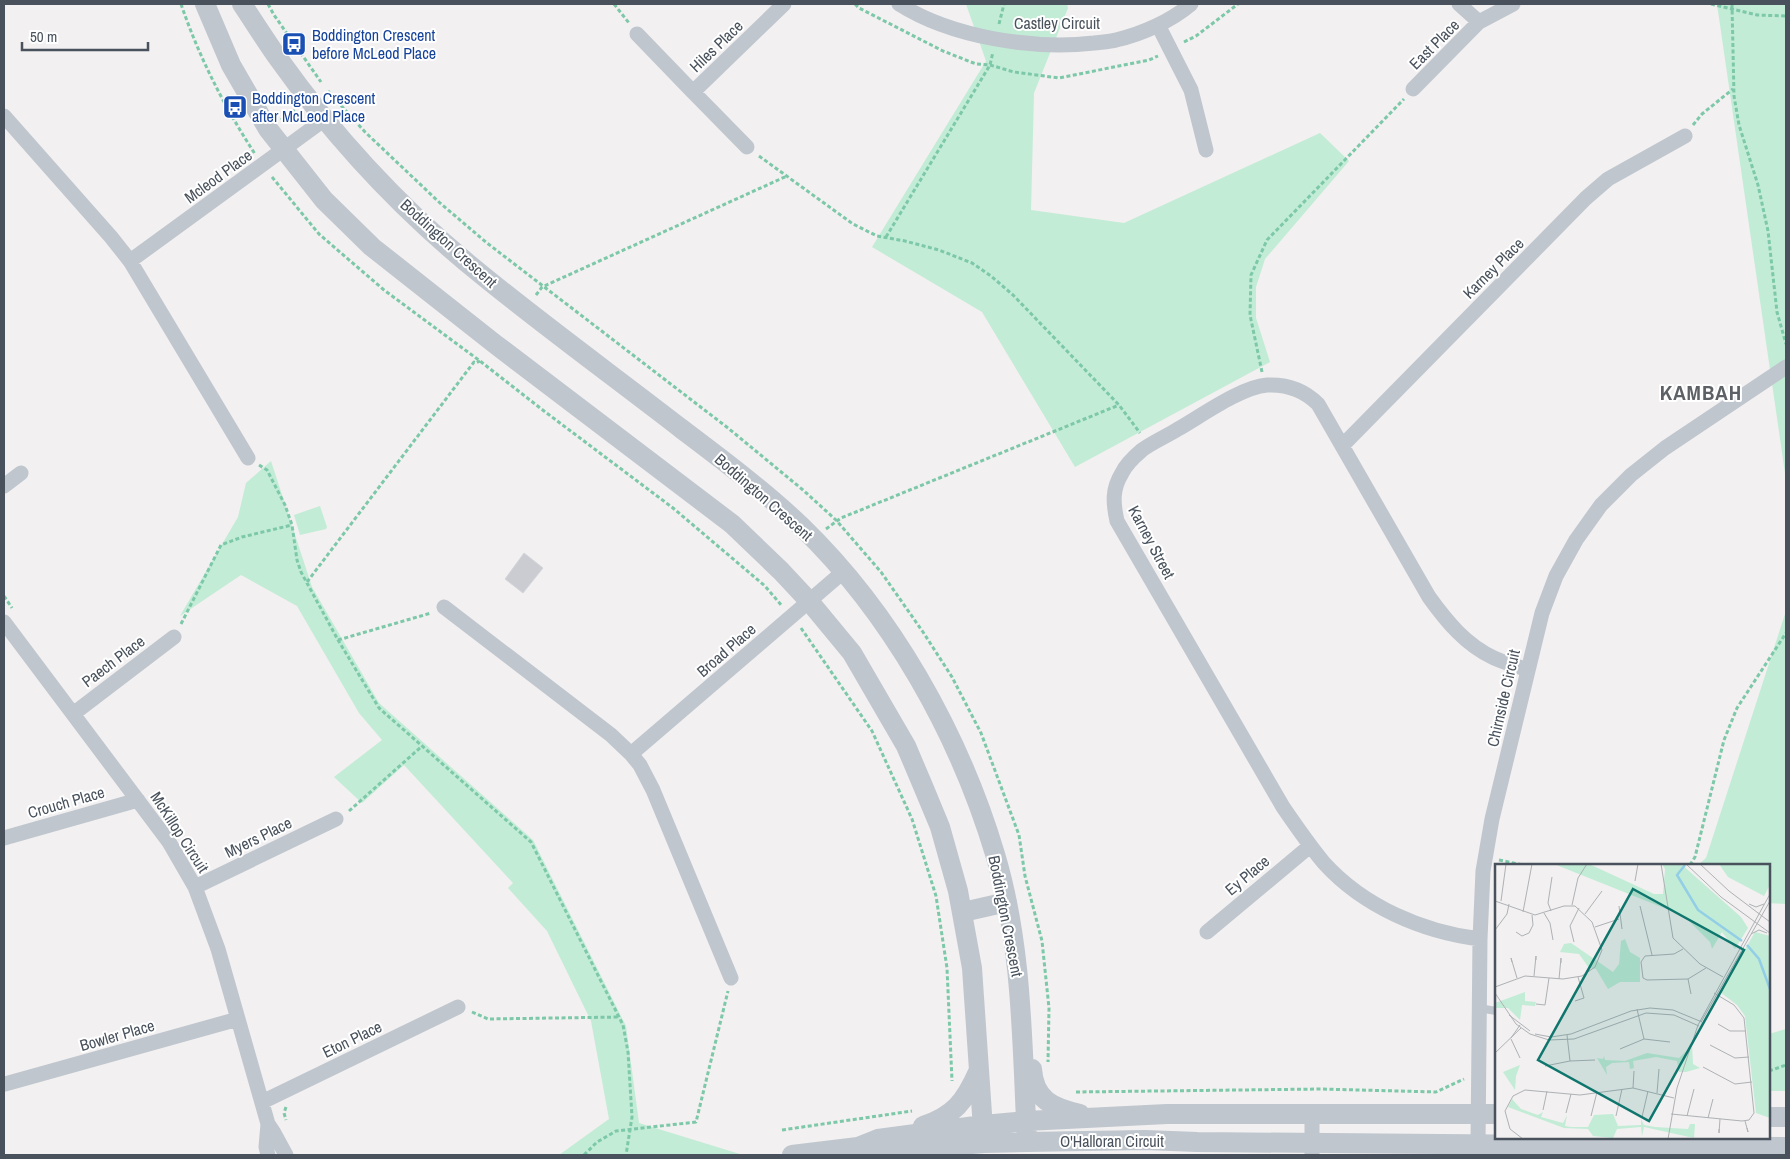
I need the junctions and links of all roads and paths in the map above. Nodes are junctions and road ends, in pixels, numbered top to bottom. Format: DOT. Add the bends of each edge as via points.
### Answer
graph roads {
  1 [pos="205,4"];
  2 [pos="242,4"];
  3 [pos="268,4"];
  4 [pos="614,4"];
  5 [pos="784,4"];
  6 [pos="855,4"];
  7 [pos="899,4"];
  8 [pos="1191,4"];
  9 [pos="1459,4"];
  10 [pos="1513,4"];
  11 [pos="1711,4"];
  12 [pos="1732,6"];
  13 [pos="1786,16"];
  14 [pos="1479,22"];
  15 [pos="1158,25"];
  16 [pos="637,34"];
  17 [pos="1734,89"];
  18 [pos="1413,90"];
  19 [pos="693,92"];
  20 [pos="310,99"];
  21 [pos="4,116"];
  22 [pos="325,119"];
  23 [pos="268,129"];
  24 [pos="1685,136"];
  25 [pos="248,143"];
  26 [pos="747,147"];
  27 [pos="283,150"];
  28 [pos="1206,150"];
  29 [pos="787,176"];
  30 [pos="886,238"];
  31 [pos="130,261"];
  32 [pos="542,287"];
  33 [pos="1786,344"];
  34 [pos="1786,367"];
  35 [pos="1265,385"];
  36 [pos="1120,405"];
  37 [pos="1150,446"];
  38 [pos="1342,446"];
  39 [pos="248,458"];
  40 [pos="21,473"];
  41 [pos="4,486"];
  42 [pos="836,520"];
  43 [pos="292,525"];
  44 [pos="843,572"];
  45 [pos="307,582"];
  46 [pos="809,601"];
  47 [pos="444,607"];
  48 [pos="792,616"];
  49 [pos="4,622"];
  50 [pos="1786,633"];
  51 [pos="174,637"];
  52 [pos="338,640"];
  53 [pos="1528,670"];
  54 [pos="73,714"];
  55 [pos="421,747"];
  56 [pos="631,754"];
  57 [pos="138,800"];
  58 [pos="336,818"];
  59 [pos="4,838"];
  60 [pos="1310,846"];
  61 [pos="1486,857"];
  62 [pos="1518,864"];
  63 [pos="1691,864"];
  64 [pos="1024,876"];
  65 [pos="1002,881"];
  66 [pos="195,887"];
  67 [pos="958,891"];
  68 [pos="936,896"];
  69 [pos="1007,902"];
  70 [pos="963,912"];
  71 [pos="1207,932"];
  72 [pos="1480,939"];
  73 [pos="731,978"];
  74 [pos="458,1007"];
  75 [pos="1479,1008"];
  76 [pos="1495,1011"];
  77 [pos="620,1017"];
  78 [pos="238,1019"];
  79 [pos="1022,1031"];
  80 [pos="1048,1064"];
  81 [pos="1786,1065"];
  82 [pos="1770,1071"];
  83 [pos="978,1072"];
  84 [pos="5,1084"];
  85 [pos="951,1084"];
  86 [pos="1466,1084"];
  87 [pos="1070,1091"];
  88 [pos="262,1102"];
  89 [pos="1312,1113"];
  90 [pos="1487,1114"];
  91 [pos="1770,1117"];
  92 [pos="1786,1117"];
  93 [pos="1097,1118"];
  94 [pos="1026,1122"];
  95 [pos="268,1124"];
  96 [pos="631,1128"];
  97 [pos="983,1134"];
  98 [pos="878,1139"];
  99 [pos="1027,1142"];
  100 [pos="1478,1144"];
  101 [pos="858,1147"];
  102 [pos="1786,1148"];
  103 [pos="1312,1149"];
  104 [pos="268,1155"];
  105 [pos="286,1155"];
  106 [pos="584,1155"];
  107 [pos="626,1155"];
  108 [pos="792,1155"];
  1 -- 23 [label="street" via="231,65"];
  2 -- 20 [label="street, Boddington Crescent"];
  3 -- 32 [label="path" via="326,88 365,132 447,209"];
  4 -- 16 [label="path"];
  5 -- 19 [label="street, Hiles Place"];
  6 -- 30 [label="path" via="944,51 976,64 990,65"];
  7 -- 15 [label="street, Castley Circuit" via="950,27 1030,44 1116,40"];
  8 -- 15 [label="street, Castley Circuit"];
  9 -- 14 [label="street, East Place"];
  10 -- 14 [label="street, East Place"];
  11 -- 12 [label="path"];
  12 -- 13 [label="path" via="1743,13"];
  12 -- 17 [label="path"];
  14 -- 18 [label="street, East Place"];
  15 -- 28 [label="street" via="1191,90"];
  16 -- 19 [label="street, Hiles Place"];
  17 -- 24 [label="path" via="1702,114"];
  17 -- 33 [label="path" via="1739,125 1768,231 1777,312"];
  18 -- 35 [label="path" via="1267,240 1251,275 1250,315"];
  19 -- 26 [label="street, Hiles Place"];
  20 -- 22 [label="street, Boddington Crescent"];
  20 -- 23 [label="path"];
  21 -- 31 [label="street"];
  22 -- 27 [label="street, Mcleod Place"];
  22 -- 44 [label="street, Boddington Crescent" via="415,216 480,273 757,486 803,528"];
  23 -- 25 [label="path"];
  23 -- 27 [label="street"];
  24 -- 38 [label="street, Karney Place" via="1608,179 1586,198"];
  26 -- 29 [label="path"];
  27 -- 31 [label="street, Mcleod Place"];
  27 -- 46 [label="street" via="324,200 372,247 732,524"];
  29 -- 30 [label="path" via="853,224"];
  29 -- 32 [label="path"];
  30 -- 36 [label="path" via="939,250 972,263 991,276"];
  31 -- 39 [label="street"];
  32 -- 42 [label="path" via="728,428"];
  34 -- 53 [label="street, Chirnside Circuit" via="1666,448 1631,475 1601,506 1576,540 1556,576 1542,613"];
  35 -- 37 [label="street, Karney Street" via="1244,392"];
  35 -- 38 [label="street, Karney Street" via="1286,386 1312,398"];
  36 -- 37 [label="path"];
  36 -- 42 [label="path"];
  37 -- 60 [label="street, Karney Street" via="1121,474 1113,502 1117,520 1283,807"];
  38 -- 53 [label="street, Karney Street" via="1446,622 1468,642 1494,658"];
  39 -- 43 [label="path" via="267,470"];
  40 -- 41 [label="street"];
  42 -- 64 [label="path" via="881,572 952,677 981,734 1019,835"];
  43 -- 45 [label="path" via="297,560"];
  43 -- 51 [label="path" via="221,545"];
  44 -- 46 [label="street, Broad Place"];
  44 -- 65 [label="street, Boddington Crescent" via="885,625 945,726 981,812"];
  45 -- 48 [label="path" via="474,362 480,361 673,508 764,586"];
  45 -- 52 [label="path"];
  46 -- 48 [label="street, Broad Place"];
  46 -- 67 [label="street" via="852,653 906,746 940,827"];
  47 -- 52 [label="path" via="425,616"];
  47 -- 56 [label="street" via="611,735"];
  48 -- 56 [label="street, Broad Place"];
  48 -- 68 [label="path" via="872,731 912,819"];
  49 -- 54 [label="street, McKillop Circuit"];
  50 -- 63 [label="path" via="1737,708 1724,740 1695,858"];
  51 -- 54 [label="street, Paech Place"];
  52 -- 55 [label="path" via="379,708"];
  53 -- 61 [label="street, Chirnside Circuit"];
  54 -- 57 [label="street, McKillop Circuit"];
  55 -- 58 [label="path" via="352,808"];
  55 -- 77 [label="path" via="531,842"];
  56 -- 73 [label="street" via="653,790"];
  57 -- 59 [label="street, Crouch Place"];
  57 -- 66 [label="street, McKillop Circuit" via="169,842"];
  58 -- 66 [label="street, Myers Place"];
  60 -- 71 [label="street, Ey Place"];
  60 -- 72 [label="street, Karney Street" via="1342,880 1382,908 1429,928"];
  61 -- 62 [label="path"];
  61 -- 72 [label="street, Chirnside Circuit"];
  64 -- 65 [label="path"];
  64 -- 80 [label="path" via="1042,940 1049,1008"];
  65 -- 69 [label="street, Boddington Crescent"];
  66 -- 78 [label="street, McKillop Circuit" via="218,949"];
  67 -- 68 [label="path"];
  67 -- 70 [label="street"];
  68 -- 85 [label="path" via="947,968"];
  69 -- 70 [label="street"];
  69 -- 79 [label="street, Boddington Crescent" via="1020,989"];
  70 -- 83 [label="street" via="972,968"];
  72 -- 75 [label="street, Chirnside Circuit"];
  73 -- 96 [label="path" via="696,1122"];
  74 -- 77 [label="path" via="488,1019"];
  74 -- 88 [label="street, Eton Place"];
  75 -- 76 [label="lane"];
  75 -- 90 [label="street, Chirnside Circuit"];
  77 -- 96 [label="path" via="628,1052"];
  78 -- 84 [label="street, Bowler Place"];
  78 -- 88 [label="street, McKillop Circuit"];
  79 -- 93 [label="street" via="1037,1091 1046,1101 1064,1110"];
  79 -- 94 [label="street, Boddington Crescent"];
  81 -- 82 [label="path"];
  83 -- 97 [label="street"];
  83 -- 98 [label="street" via="970,1090 949,1114 934,1122"];
  86 -- 87 [label="path" via="1466,1078 1436,1092 1321,1089"];
  88 -- 95 [label="street, McKillop Circuit"];
  89 -- 90 [label="street, O'Halloran Circuit"];
  89 -- 93 [label="street, O'Halloran Circuit"];
  89 -- 103 [label="street"];
  90 -- 100 [label="street, Chirnside Circuit"];
  91 -- 92 [label="street"];
  93 -- 94 [label="street, O'Halloran Circuit"];
  94 -- 97 [label="street, O'Halloran Circuit"];
  94 -- 99 [label="street, Boddington Crescent"];
  95 -- 104 [label="street, McKillop Circuit"];
  95 -- 105 [label="street, McKillop Circuit"];
  96 -- 106 [label="path" via="609,1134"];
  96 -- 107 [label="path"];
  97 -- 98 [label="street, O'Halloran Circuit"];
  97 -- 99 [label="street, O'Halloran Circuit"];
  97 -- 101 [label="street, O'Halloran Circuit" via="874,1152"];
  98 -- 101 [label="street, O'Halloran Circuit"];
  99 -- 103 [label="street, O'Halloran Circuit" via="1145,1140"];
  100 -- 102 [label="street, O'Halloran Circuit"];
  100 -- 103 [label="street, O'Halloran Circuit"];
  101 -- 108 [label="street, O'Halloran Circuit"];
}
